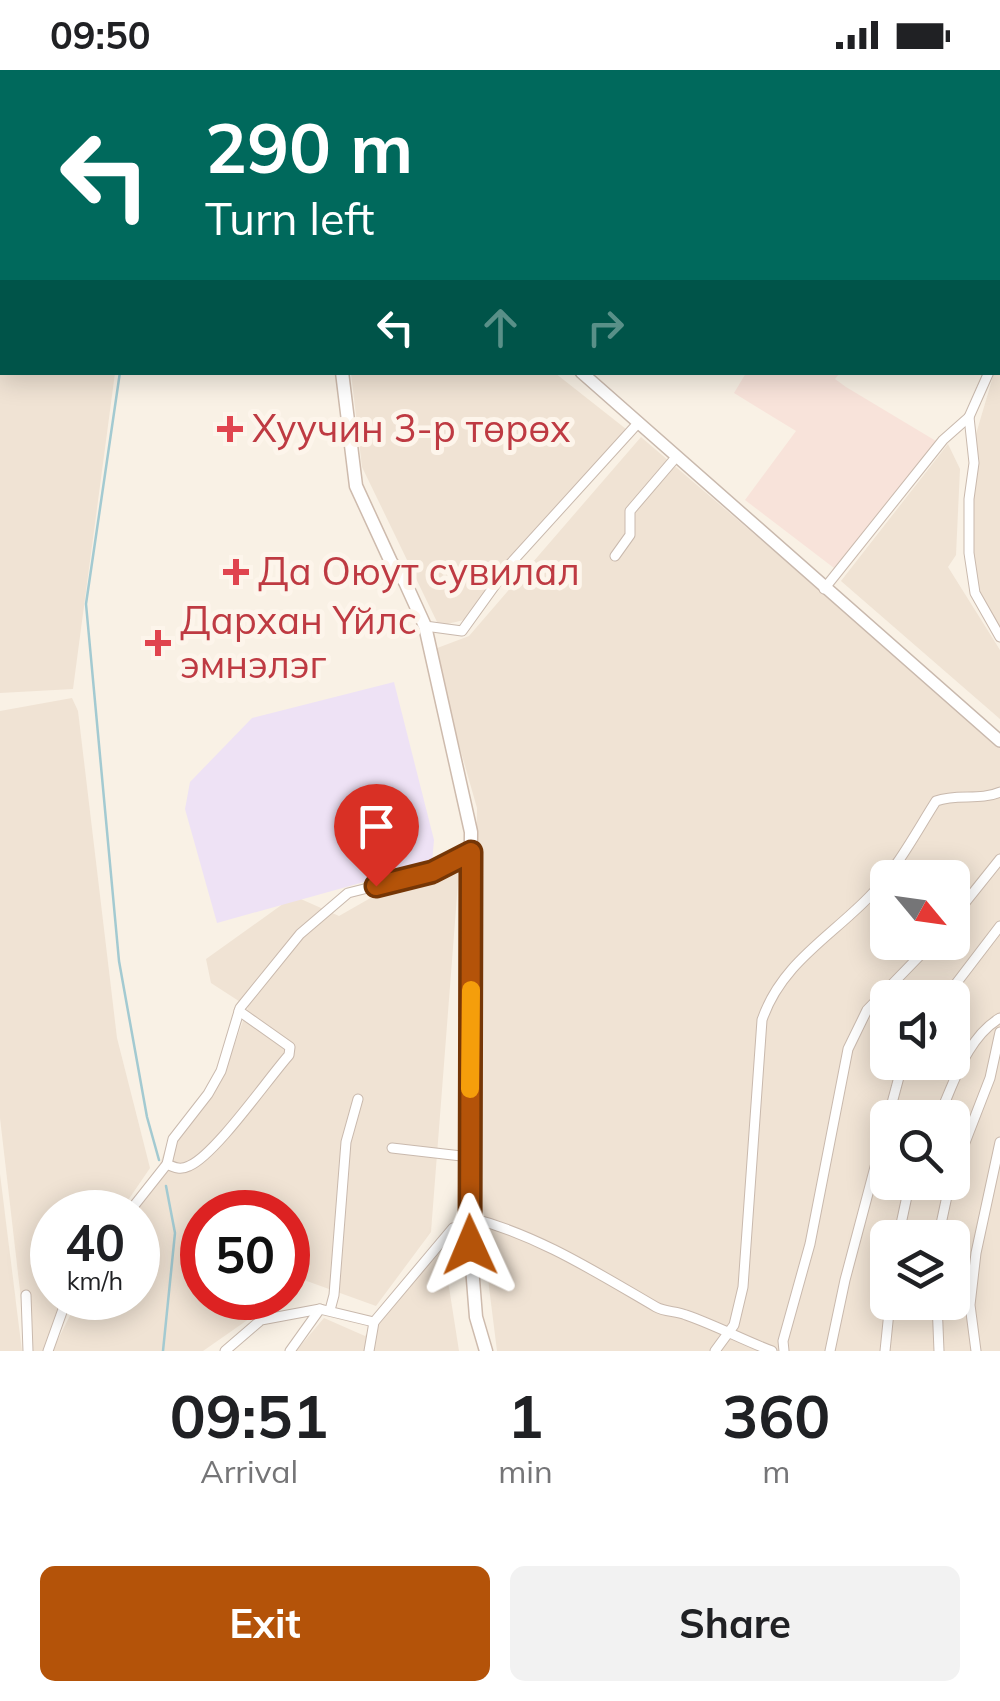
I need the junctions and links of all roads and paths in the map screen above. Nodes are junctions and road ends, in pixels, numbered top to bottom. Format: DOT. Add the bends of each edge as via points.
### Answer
graph roads {
  1 [pos="342,375"];
  2 [pos="584,375"];
  3 [pos="988,375"];
  4 [pos="969,418"];
  5 [pos="639,422"];
  6 [pos="677,456"];
  7 [pos="616,556"];
  8 [pos="824,588"];
  9 [pos="425,626"];
  10 [pos="1000,637"];
  11 [pos="1000,741"];
  12 [pos="1000,792"];
  13 [pos="471,852"];
  14 [pos="1000,859"];
  15 [pos="970,896"];
  16 [pos="1000,926"];
  17 [pos="916,960"];
  18 [pos="959,980"];
  19 [pos="239,1011"];
  20 [pos="1000,1018"];
  21 [pos="1000,1032"];
  22 [pos="358,1099"];
  23 [pos="946,1100"];
  24 [pos="970,1130"];
  25 [pos="1000,1142"];
  26 [pos="392,1148"];
  27 [pos="470,1157"];
  28 [pos="167,1164"];
  29 [pos="870,1186"];
  30 [pos="146,1190"];
  31 [pos="468,1221"];
  32 [pos="26,1295"];
  33 [pos="324,1310"];
  34 [pos="59,1320"];
  35 [pos="888,1320"];
  36 [pos="938,1320"];
  37 [pos="374,1322"];
  38 [pos="730,1332"];
  39 [pos="764,1350"];
  40 [pos="28,1351"];
  41 [pos="48,1351"];
  42 [pos="225,1351"];
  43 [pos="290,1351"];
  44 [pos="369,1351"];
  45 [pos="486,1351"];
  46 [pos="715,1351"];
  47 [pos="784,1351"];
  48 [pos="830,1351"];
  49 [pos="885,1351"];
  50 [pos="938,1351"];
  51 [pos="976,1351"];
  1 -- 9 [label="main road" via="356,486"];
  2 -- 5 [label="street"];
  3 -- 4 [label="street"];
  4 -- 8 [label="street"];
  4 -- 10 [label="street" via="969,553 975,593"];
  5 -- 6 [label="street"];
  5 -- 9 [label="street" via="512,563 462,631"];
  6 -- 7 [label="street" via="630,511 630,535"];
  6 -- 8 [label="street"];
  8 -- 11 [label="street"];
  9 -- 13 [label="main road"];
  12 -- 38 [label="street" via="936,801 883,881 787,972 769,998 762,1020 743,1287"];
  13 -- 19 [label="street" via="432,872 348,893 300,934"];
  13 -- 27 [label="main road"];
  14 -- 15 [label="street"];
  16 -- 18 [label="street"];
  17 -- 47 [label="street" via="867,1010 848,1049"];
  19 -- 28 [label="street" via="221,1070 174,1140"];
  19 -- 28 [label="street" via="283,1039 288,1055 217,1145 191,1166"];
  20 -- 23 [label="street" via="966,1058"];
  21 -- 24 [label="street"];
  22 -- 33 [label="street" via="346,1142 334,1295"];
  25 -- 51 [label="street" via="974,1270"];
  26 -- 27 [label="street"];
  27 -- 31 [label="main road"];
  28 -- 30 [label="street"];
  29 -- 48 [label="street"];
  31 -- 37 [label="street" via="453,1228"];
  31 -- 38 [label="street" via="508,1227 546,1243 660,1310"];
  31 -- 45 [label="main road" via="476,1317"];
  32 -- 40 [label="street"];
  33 -- 37 [label="street"];
  33 -- 42 [label="street" via="262,1320"];
  33 -- 43 [label="street"];
  34 -- 41 [label="street"];
  35 -- 49 [label="street"];
  36 -- 50 [label="street"];
  37 -- 44 [label="street"];
  38 -- 39 [label="street"];
  38 -- 46 [label="street"];
}
